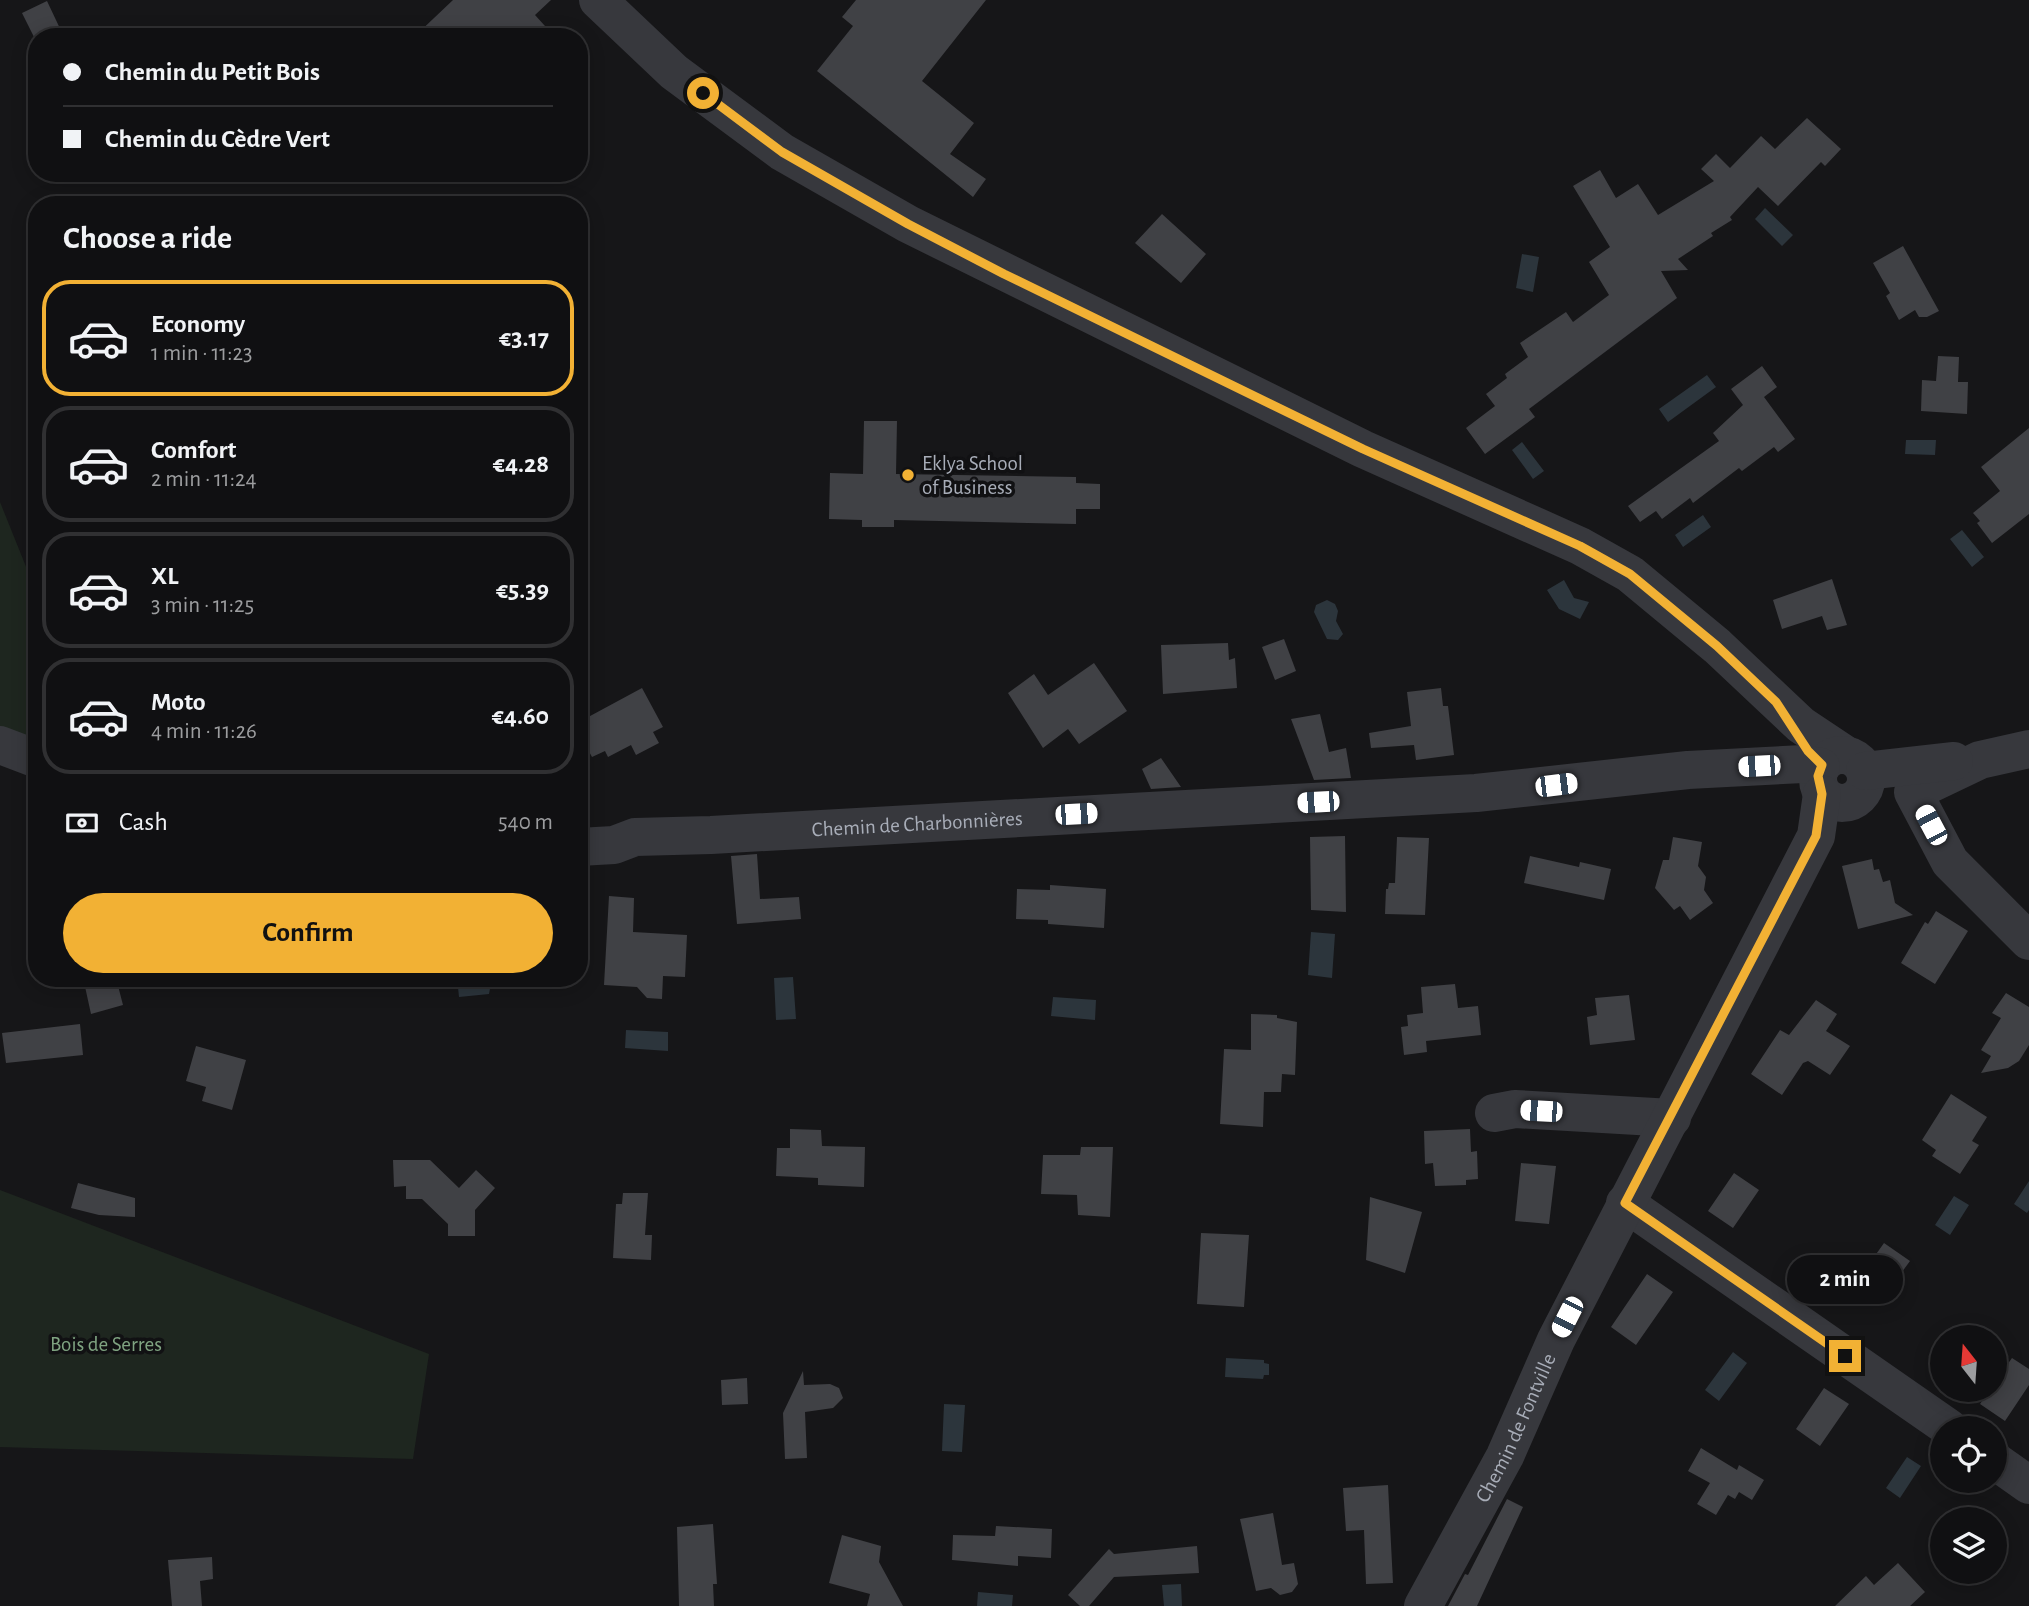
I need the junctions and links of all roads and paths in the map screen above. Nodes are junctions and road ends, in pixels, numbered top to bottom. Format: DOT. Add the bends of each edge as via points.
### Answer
graph roads {
  1 [pos="598,0"];
  2 [pos="0,745"];
  3 [pos="2029,749"];
  4 [pos="28,756"];
  5 [pos="1857,780"];
  6 [pos="588,846"];
  7 [pos="2029,941"];
  8 [pos="1494,1113"];
  9 [pos="1672,1118"];
  10 [pos="1625,1203"];
  11 [pos="1931,1416"];
  12 [pos="2007,1469"];
  13 [pos="2029,1485"];
  14 [pos="1423,1606"];
  1 -- 5 [label="street" via="674,72 782,152 897,218 1015,280 1363,449 1580,546 1630,574 1717,646"];
  2 -- 4 [label="street"];
  3 -- 5 [label="street, Chemin de Charbonnières"];
  5 -- 6 [label="street, Chemin de Charbonnières" via="1803,764 1759,766 1476,793 663,835"];
  5 -- 7 [label="street" via="1950,862"];
  5 -- 9 [label="street, Chemin de Fontville" via="1816,836 1748,961"];
  8 -- 9 [label="street" via="1515,1109"];
  9 -- 10 [label="street, Chemin de Fontville"];
  10 -- 11 [label="street"];
  10 -- 14 [label="street, Chemin de Fontville" via="1505,1455"];
  12 -- 13 [label="street"];
}
